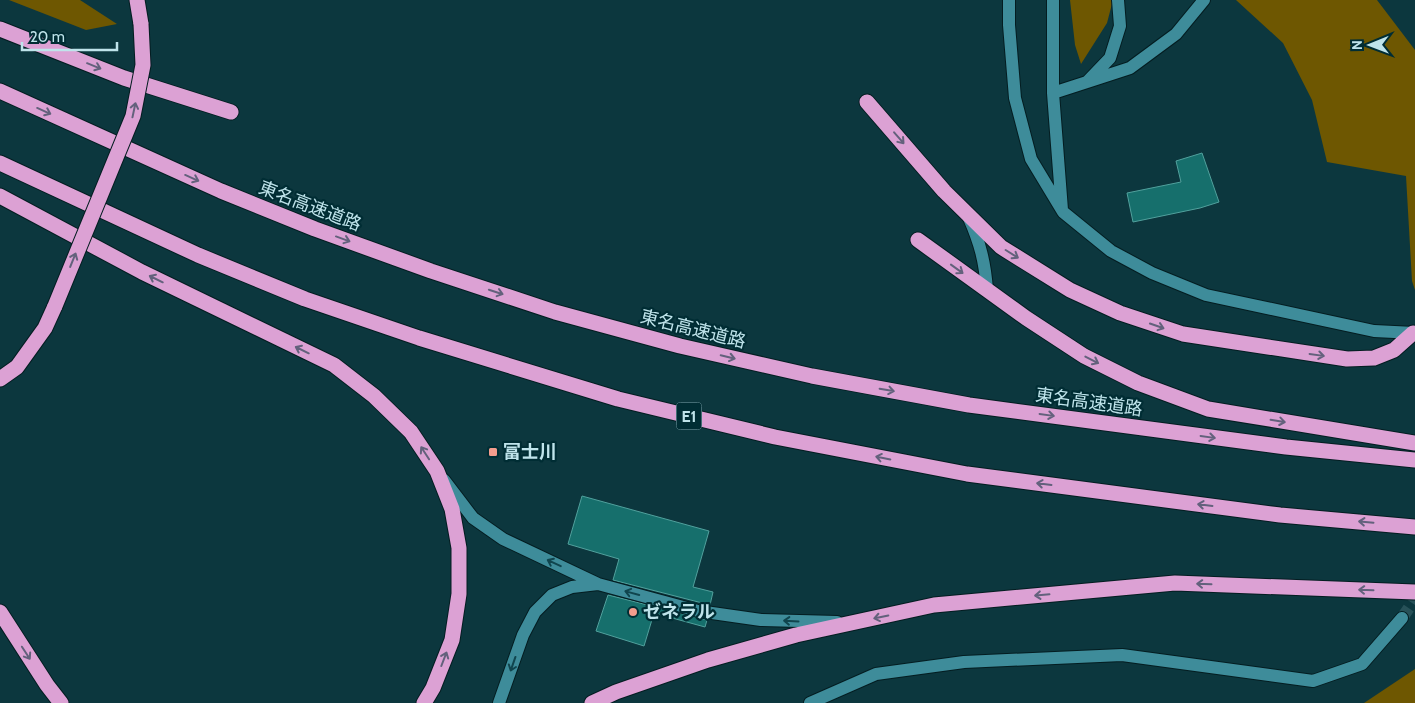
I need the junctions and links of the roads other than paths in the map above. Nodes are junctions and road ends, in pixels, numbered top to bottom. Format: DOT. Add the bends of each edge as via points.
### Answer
graph roads {
  1 [pos="137,0"];
  2 [pos="1010,0"];
  3 [pos="1053,0"];
  4 [pos="1118,0"];
  5 [pos="1204,0"];
  6 [pos="0,29"];
  7 [pos="1087,82"];
  8 [pos="0,91"];
  9 [pos="1053,93"];
  10 [pos="867,102"];
  11 [pos="231,112"];
  12 [pos="0,163"];
  13 [pos="0,196"];
  14 [pos="1063,212"];
  15 [pos="966,213"];
  16 [pos="918,240"];
  17 [pos="987,290"];
  18 [pos="1414,333"];
  19 [pos="0,379"];
  20 [pos="1415,443"];
  21 [pos="1415,460"];
  22 [pos="437,471"];
  23 [pos="1415,527"];
  24 [pos="598,584"];
  25 [pos="1415,592"];
  26 [pos="0,612"];
  27 [pos="1402,618"];
  28 [pos="857,622"];
  29 [pos="61,703"];
  30 [pos="424,703"];
  31 [pos="499,703"];
  32 [pos="592,703"];
  33 [pos="810,703"];
  19 -- 1 [label="highway, one-way, bridge" via="17,367 45,328 133,116 142,65"];
  2 -- 14 [label="street" via="1015,98 1030,159"];
  3 -- 9 [label="street"];
  4 -- 7 [label="street" via="1120,26 1110,58"];
  5 -- 7 [label="street" via="1176,34 1130,68"];
  6 -- 11 [label="highway, one-way" via="124,78"];
  7 -- 9 [label="street"];
  8 -- 21 [label="highway, 東名高速道路, one-way" via="221,192 314,228 555,312 680,346 812,376 969,405 1286,447"];
  9 -- 14 [label="street"];
  10 -- 15 [label="highway, one-way"];
  23 -- 12 [label="highway, E1, one-way" via="1280,515 967,474 775,437 618,399 419,338 305,298 198,255"];
  22 -- 13 [label="highway, one-way" via="411,432 374,396 334,365 142,272"];
  14 -- 18 [label="street" via="1111,251 1152,273 1206,295 1374,331"];
  15 -- 17 [label="street" via="985,263"];
  15 -- 18 [label="highway, one-way" via="1001,247 1070,290 1120,313 1183,334 1347,359 1374,358 1394,350"];
  16 -- 17 [label="highway, one-way"];
  17 -- 20 [label="highway, one-way" via="1084,356 1138,383 1208,409"];
  24 -- 22 [label="street, one-way" via="503,539 473,518"];
  30 -- 22 [label="highway, one-way" via="452,640 459,594 459,548 452,509"];
  28 -- 24 [label="street, one-way" via="760,620 698,611"];
  24 -- 31 [label="street, one-way" via="572,587 552,596 535,612 523,635"];
  25 -- 28 [label="highway, one-way" via="1175,583 934,605"];
  26 -- 29 [label="highway, one-way"];
  27 -- 33 [label="street" via="1362,664 1313,681 1122,655 964,662 876,674"];
  28 -- 32 [label="highway" via="708,660"];
}
